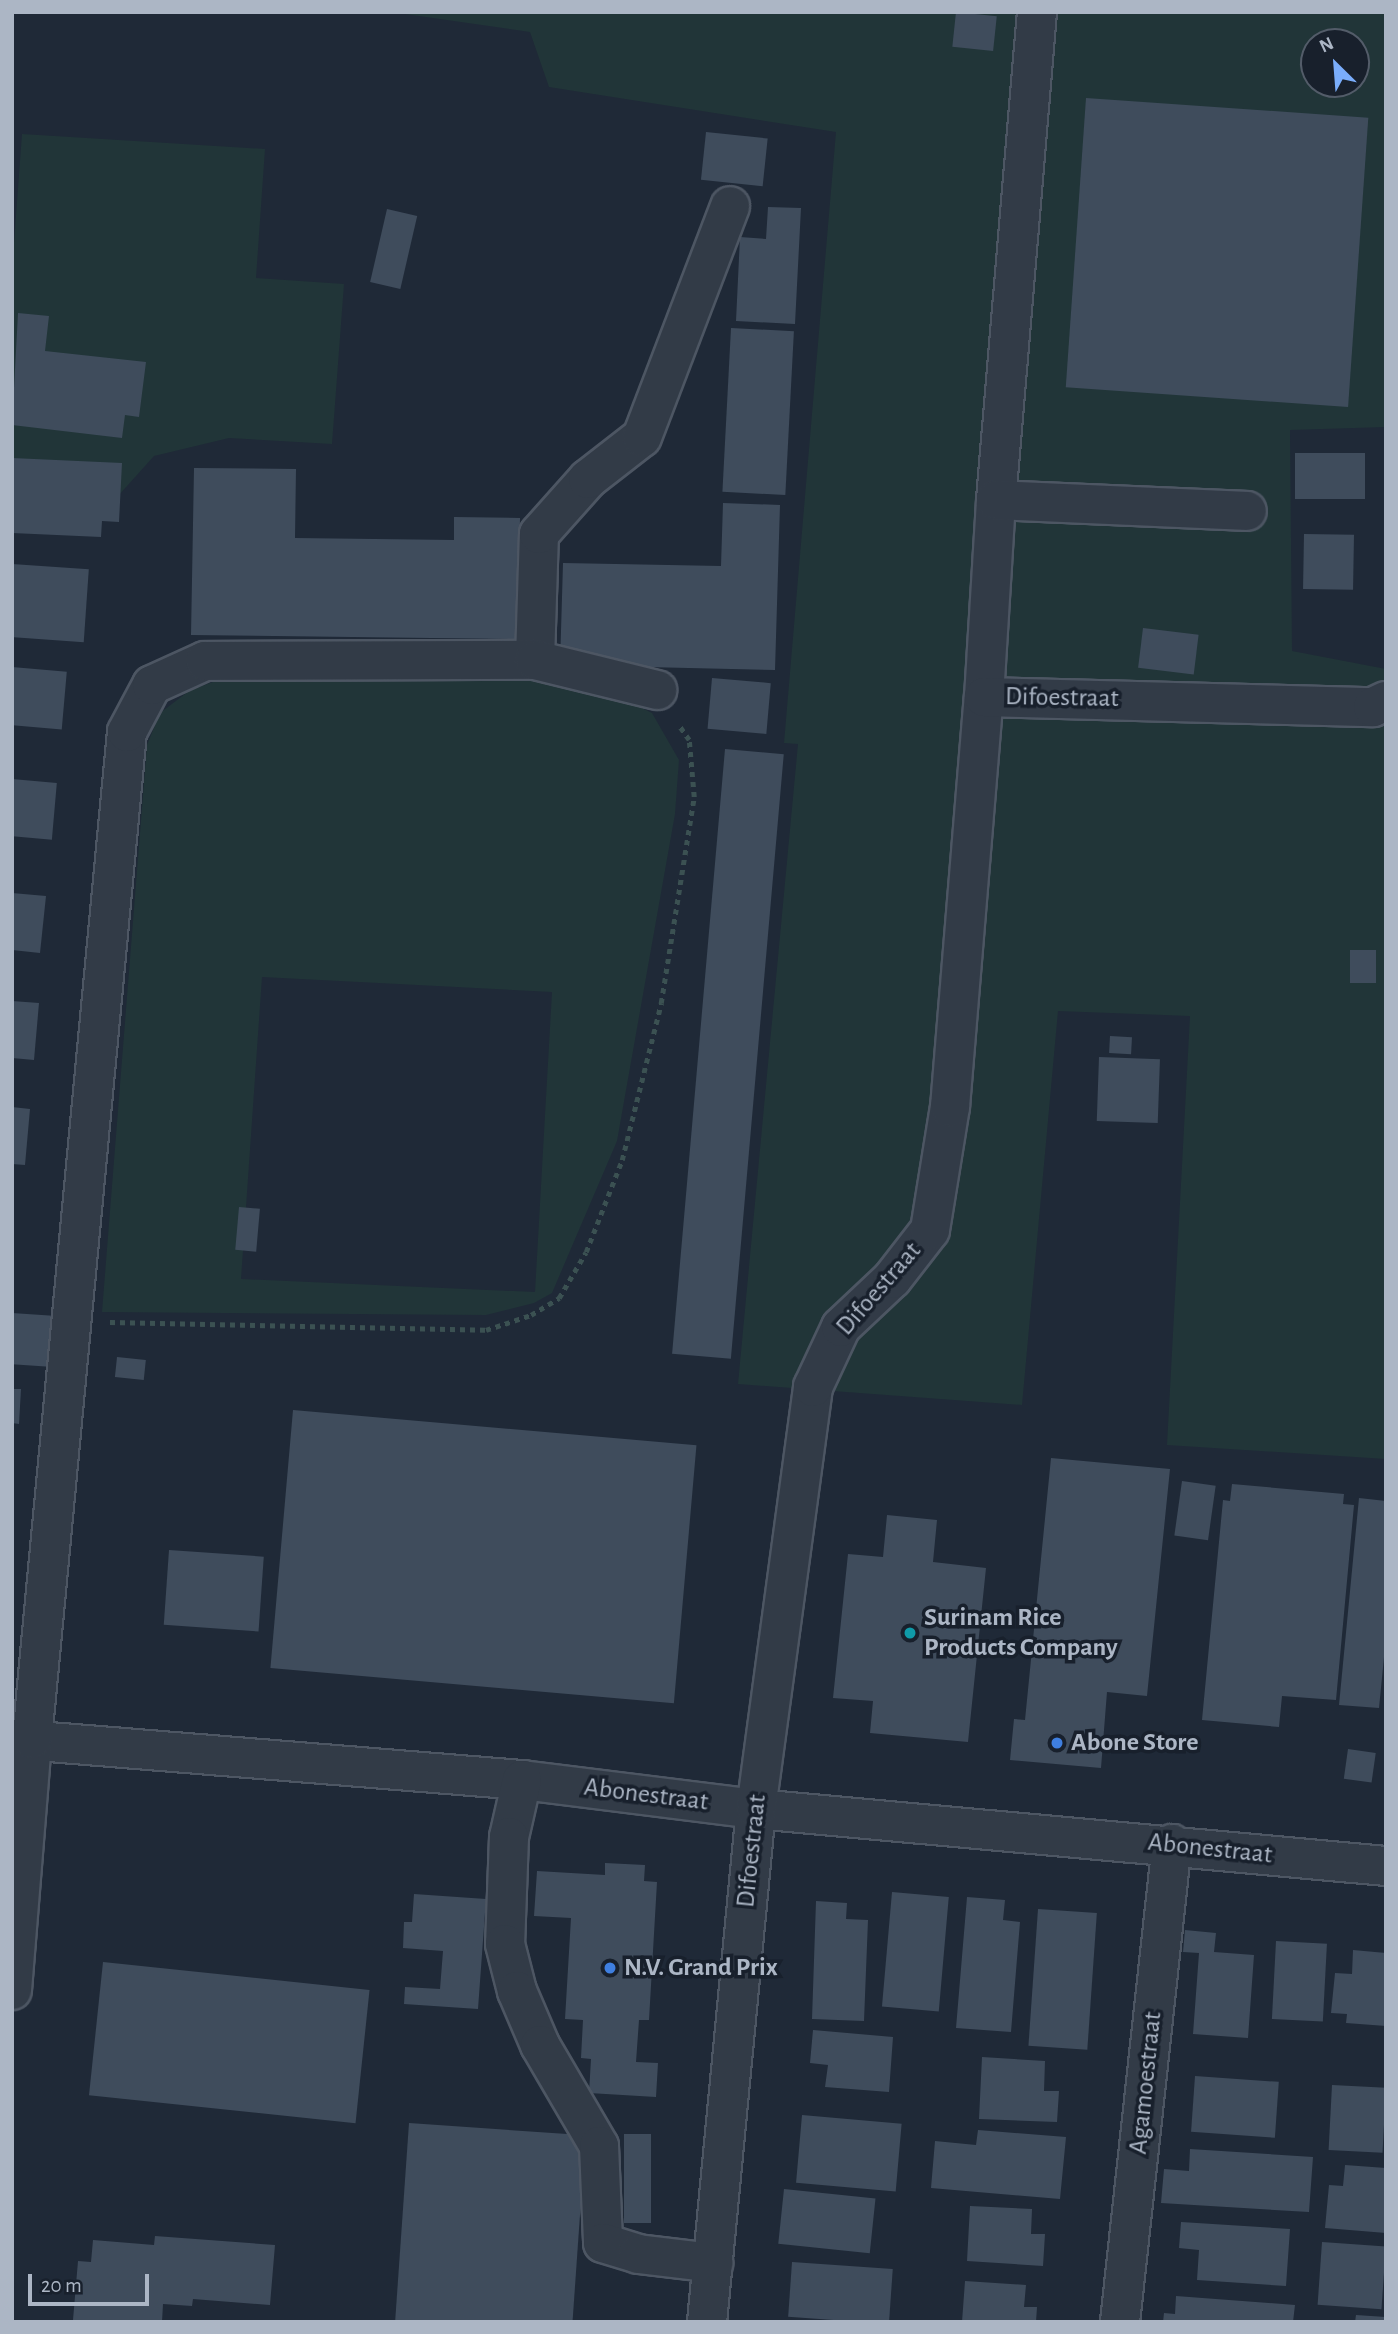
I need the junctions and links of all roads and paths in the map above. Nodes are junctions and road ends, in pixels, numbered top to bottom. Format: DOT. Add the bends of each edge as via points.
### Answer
graph roads {
  1 [pos="1037,12"];
  2 [pos="730,206"];
  3 [pos="996,500"];
  4 [pos="1247,511"];
  5 [pos="535,660"];
  6 [pos="657,690"];
  7 [pos="984,697"];
  8 [pos="1386,701"];
  9 [pos="74,1322"];
  10 [pos="22,1739"];
  11 [pos="522,1780"];
  12 [pos="756,1809"];
  13 [pos="1172,1844"];
  14 [pos="1386,1866"];
  15 [pos="12,1990"];
  16 [pos="713,2263"];
  17 [pos="707,2322"];
  18 [pos="1120,2322"];
  1 -- 3 [label="street"];
  2 -- 5 [label="street" via="642,437 588,479 539,534"];
  3 -- 4 [label="street"];
  3 -- 7 [label="street"];
  5 -- 6 [label="street"];
  5 -- 9 [label="street" via="205,661 152,684 127,732"];
  6 -- 9 [label="path" via="689,740 694,797 661,1003 622,1160 586,1252 559,1298 531,1315 486,1330"];
  7 -- 8 [label="street, Difoestraat" via="1373,707"];
  7 -- 12 [label="street, Difoestraat" via="950,1107 930,1230 892,1279 841,1327 813,1387"];
  9 -- 10 [label="street"];
  10 -- 11 [label="street, Abonestraat"];
  10 -- 15 [label="street"];
  11 -- 12 [label="street, Abonestraat"];
  11 -- 16 [label="street" via="509,1838 505,1944 517,1991 540,2045 599,2146 603,2243 638,2254"];
  12 -- 13 [label="street, Abonestraat"];
  12 -- 16 [label="street, Difoestraat"];
  13 -- 14 [label="street, Abonestraat"];
  13 -- 18 [label="street, Agamoestraat"];
  16 -- 17 [label="street, Difoestraat"];
}
